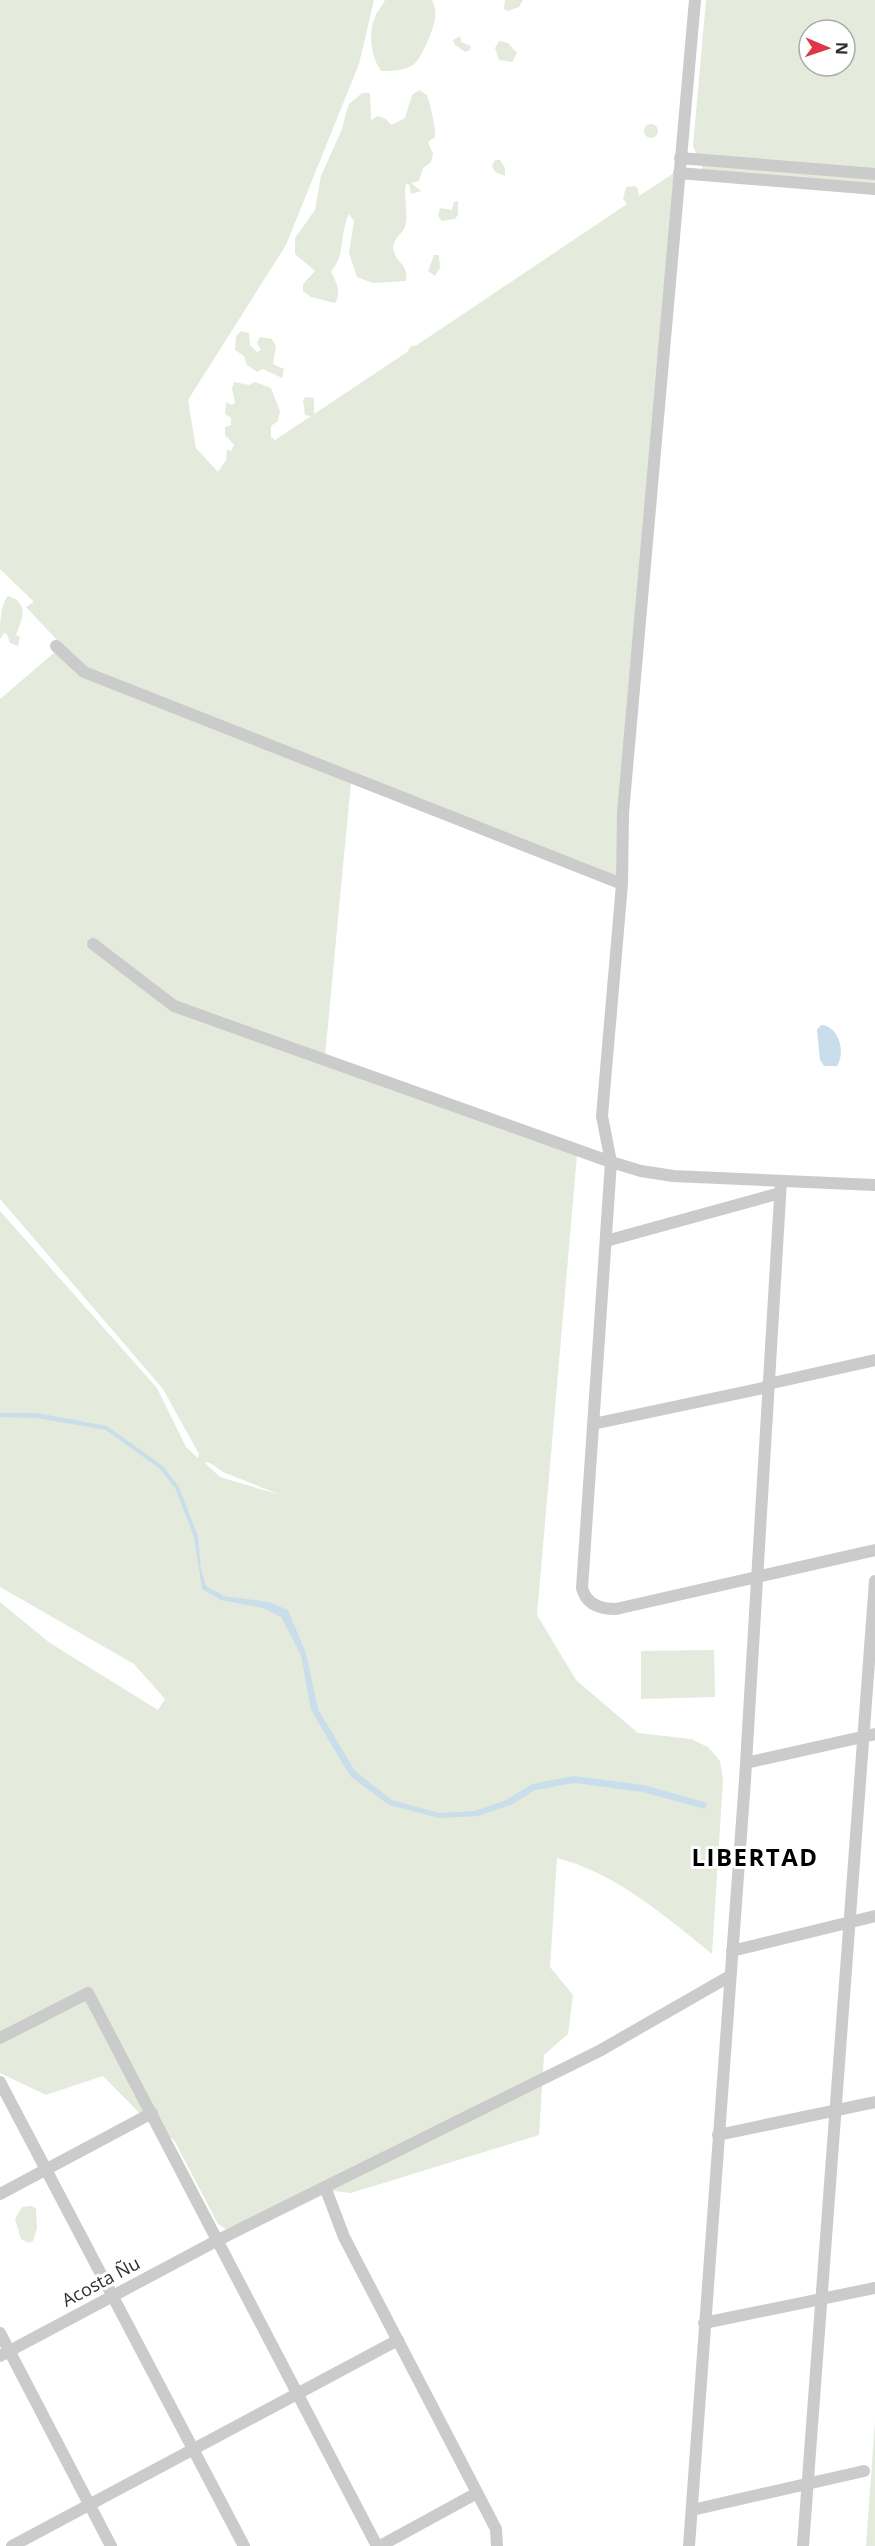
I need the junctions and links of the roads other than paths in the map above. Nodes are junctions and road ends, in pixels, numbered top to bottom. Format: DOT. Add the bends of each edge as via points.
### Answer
graph roads {
  1 [pos="695,0"];
  2 [pos="680,158"];
  3 [pos="679,173"];
  4 [pos="875,174"];
  5 [pos="875,189"];
  6 [pos="56,646"];
  7 [pos="622,884"];
  8 [pos="93,944"];
  9 [pos="611,1162"];
  10 [pos="875,1185"];
  11 [pos="780,1187"];
  12 [pos="606,1241"];
  13 [pos="875,1360"];
  14 [pos="768,1386"];
  15 [pos="593,1424"];
  16 [pos="875,1550"];
  17 [pos="757,1577"];
  18 [pos="875,1581"];
  19 [pos="869,1735"];
  20 [pos="746,1763"];
  21 [pos="875,1916"];
  22 [pos="849,1923"];
  23 [pos="732,1951"];
  24 [pos="730,1976"];
  25 [pos="0,2038"];
  26 [pos="0,2082"];
  27 [pos="875,2102"];
  28 [pos="836,2111"];
  29 [pos="152,2114"];
  30 [pos="718,2135"];
  31 [pos="46,2170"];
  32 [pos="325,2187"];
  33 [pos="0,2194"];
  34 [pos="218,2240"];
  35 [pos="875,2288"];
  36 [pos="112,2296"];
  37 [pos="821,2299"];
  38 [pos="704,2323"];
  39 [pos="0,2333"];
  40 [pos="398,2340"];
  41 [pos="5,2354"];
  42 [pos="297,2393"];
  43 [pos="194,2448"];
  44 [pos="864,2471"];
  45 [pos="807,2484"];
  46 [pos="477,2493"];
  47 [pos="89,2504"];
  48 [pos="692,2510"];
  49 [pos="12,2546"];
  50 [pos="111,2546"];
  51 [pos="244,2546"];
  52 [pos="378,2546"];
  53 [pos="497,2546"];
  54 [pos="689,2546"];
  55 [pos="803,2546"];
  1 -- 2 [label="street"];
  2 -- 3 [label="street"];
  2 -- 4 [label="street"];
  3 -- 5 [label="street"];
  3 -- 7 [label="street" via="624,801"];
  6 -- 7 [label="street" via="84,672"];
  7 -- 9 [label="street" via="602,1116"];
  8 -- 9 [label="street" via="174,1006"];
  9 -- 11 [label="street" via="673,1176"];
  9 -- 12 [label="street"];
  10 -- 11 [label="street"];
  11 -- 12 [label="street"];
  11 -- 14 [label="street"];
  12 -- 15 [label="street"];
  13 -- 14 [label="street"];
  14 -- 15 [label="street"];
  14 -- 17 [label="street"];
  15 -- 17 [label="street" via="584,1596 603,1609 616,1609"];
  16 -- 17 [label="street"];
  17 -- 20 [label="street"];
  18 -- 19 [label="street"];
  19 -- 20 [label="street"];
  19 -- 22 [label="street"];
  20 -- 23 [label="street"];
  21 -- 22 [label="street"];
  22 -- 23 [label="street"];
  22 -- 28 [label="street"];
  23 -- 24 [label="street"];
  24 -- 30 [label="street"];
  24 -- 32 [label="street, Acosta Ñu" via="592,2054"];
  25 -- 29 [label="street" via="88,1993"];
  26 -- 31 [label="street"];
  27 -- 28 [label="street"];
  28 -- 30 [label="street"];
  28 -- 37 [label="street"];
  29 -- 31 [label="street"];
  29 -- 34 [label="street"];
  30 -- 38 [label="street"];
  31 -- 33 [label="street"];
  31 -- 36 [label="street"];
  32 -- 34 [label="street, Acosta Ñu"];
  32 -- 40 [label="street" via="344,2237"];
  34 -- 36 [label="street, Acosta Ñu"];
  34 -- 42 [label="street"];
  35 -- 37 [label="street"];
  36 -- 41 [label="street, Acosta Ñu"];
  36 -- 43 [label="street"];
  37 -- 38 [label="street"];
  37 -- 45 [label="street"];
  38 -- 48 [label="street"];
  39 -- 41 [label="street"];
  40 -- 42 [label="street"];
  40 -- 46 [label="street"];
  41 -- 47 [label="street"];
  42 -- 43 [label="street"];
  42 -- 52 [label="street"];
  43 -- 47 [label="street"];
  43 -- 51 [label="street"];
  44 -- 45 [label="street"];
  45 -- 48 [label="street"];
  45 -- 55 [label="street"];
  46 -- 52 [label="street"];
  46 -- 53 [label="street" via="496,2529"];
  47 -- 49 [label="street"];
  47 -- 50 [label="street"];
  48 -- 54 [label="street"];
}
